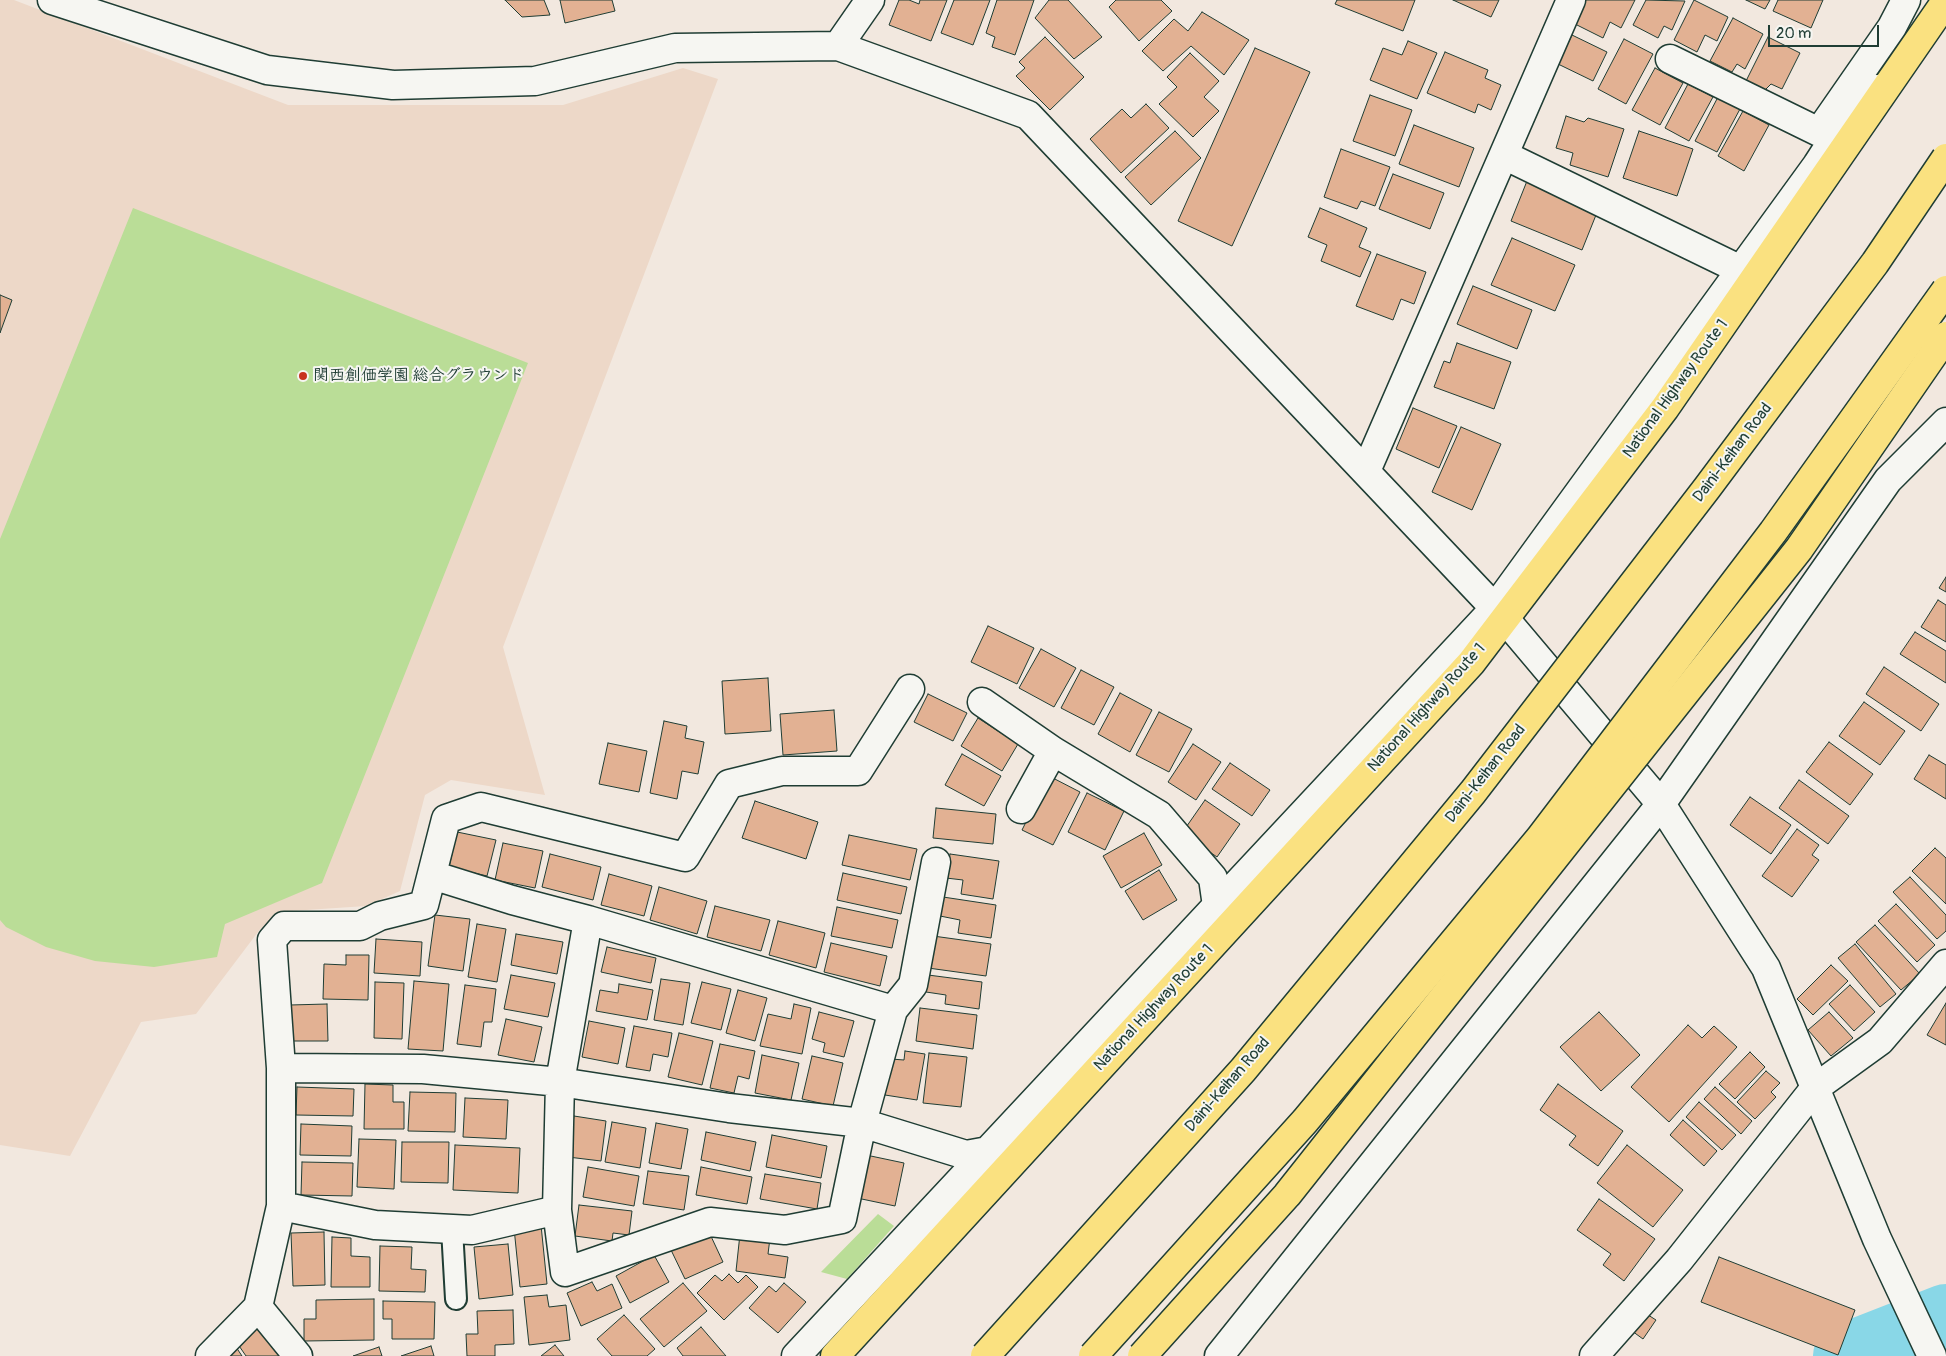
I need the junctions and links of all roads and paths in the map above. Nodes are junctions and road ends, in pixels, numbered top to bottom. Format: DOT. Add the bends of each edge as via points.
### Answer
graph roads {
  1 [pos="52,0"];
  2 [pos="870,0"];
  3 [pos="1572,0"];
  4 [pos="1906,0"];
  5 [pos="1946,1"];
  6 [pos="838,46"];
  7 [pos="1670,59"];
  8 [pos="1896,71"];
  9 [pos="1819,132"];
  10 [pos="1504,155"];
  11 [pos="1946,158"];
  12 [pos="1743,268"];
  13 [pos="1946,290"];
  14 [pos="1946,336"];
  15 [pos="1946,422"];
  16 [pos="1366,471"];
  17 [pos="1500,613"];
  18 [pos="910,689"];
  19 [pos="982,702"];
  20 [pos="1053,751"];
  21 [pos="1661,804"];
  22 [pos="1021,809"];
  23 [pos="936,862"];
  24 [pos="432,875"];
  25 [pos="1217,906"];
  26 [pos="588,920"];
  27 [pos="1946,964"];
  28 [pos="893,1010"];
  29 [pos="281,1068"];
  30 [pos="560,1082"];
  31 [pos="1815,1088"];
  32 [pos="862,1123"];
  33 [pos="988,1151"];
  34 [pos="281,1206"];
  35 [pos="558,1210"];
  36 [pos="452,1229"];
  37 [pos="456,1299"];
  38 [pos="258,1307"];
  39 [pos="210,1356"];
  40 [pos="298,1356"];
  41 [pos="796,1356"];
  42 [pos="834,1356"];
  43 [pos="985,1356"];
  44 [pos="1093,1356"];
  45 [pos="1142,1356"];
  46 [pos="1218,1356"];
  47 [pos="1594,1356"];
  48 [pos="1932,1356"];
  1 -- 6 [label="street" via="267,70 393,85 535,81 675,48"];
  2 -- 6 [label="street"];
  3 -- 10 [label="street"];
  4 -- 9 [label="street" via="1892,27"];
  5 -- 8 [label="highway, National Highway Route 1"];
  6 -- 16 [label="street" via="1028,115"];
  7 -- 9 [label="street"];
  8 -- 12 [label="street" via="1846,120"];
  8 -- 17 [label="highway, National Highway Route 1" via="1665,408"];
  9 -- 12 [label="street" via="1777,193 1746,230"];
  10 -- 12 [label="street"];
  10 -- 16 [label="street"];
  11 -- 43 [label="highway, Daini-Keihan Road, bridge" via="1874,263 1707,488 1473,792 1243,1070"];
  12 -- 17 [label="street"];
  13 -- 44 [label="highway, bridge" via="1773,532 1540,838 1305,1121"];
  14 -- 45 [label="highway, bridge" via="1800,549 1287,1195"];
  15 -- 21 [label="street" via="1888,480"];
  16 -- 17 [label="street"];
  17 -- 21 [label="street"];
  17 -- 25 [label="street"];
  17 -- 42 [label="highway, National Highway Route 1" via="1464,670"];
  18 -- 24 [label="street" via="858,771 782,771 729,784 685,857 481,807 446,819"];
  19 -- 20 [label="street"];
  20 -- 22 [label="street"];
  20 -- 25 [label="street" via="1159,815 1213,878"];
  21 -- 31 [label="street" via="1766,968"];
  21 -- 46 [label="street"];
  23 -- 28 [label="street" via="913,985"];
  24 -- 26 [label="street"];
  24 -- 29 [label="street" via="424,905 380,916 360,926 284,926 272,940"];
  25 -- 33 [label="street"];
  26 -- 28 [label="street"];
  26 -- 30 [label="street"];
  27 -- 31 [label="street" via="1880,1041"];
  28 -- 32 [label="street"];
  29 -- 30 [label="street" via="424,1069"];
  29 -- 34 [label="street"];
  30 -- 32 [label="street" via="729,1108"];
  30 -- 35 [label="street"];
  31 -- 47 [label="street" via="1679,1260"];
  31 -- 48 [label="street" via="1877,1240"];
  32 -- 33 [label="street" via="966,1155"];
  32 -- 35 [label="street" via="842,1219 785,1230 710,1222 565,1272"];
  33 -- 41 [label="street"];
  34 -- 36 [label="street" via="375,1225"];
  34 -- 38 [label="street"];
  35 -- 36 [label="street" via="472,1230"];
  36 -- 37 [label="lane"];
  38 -- 39 [label="street"];
  38 -- 40 [label="street"];
}
